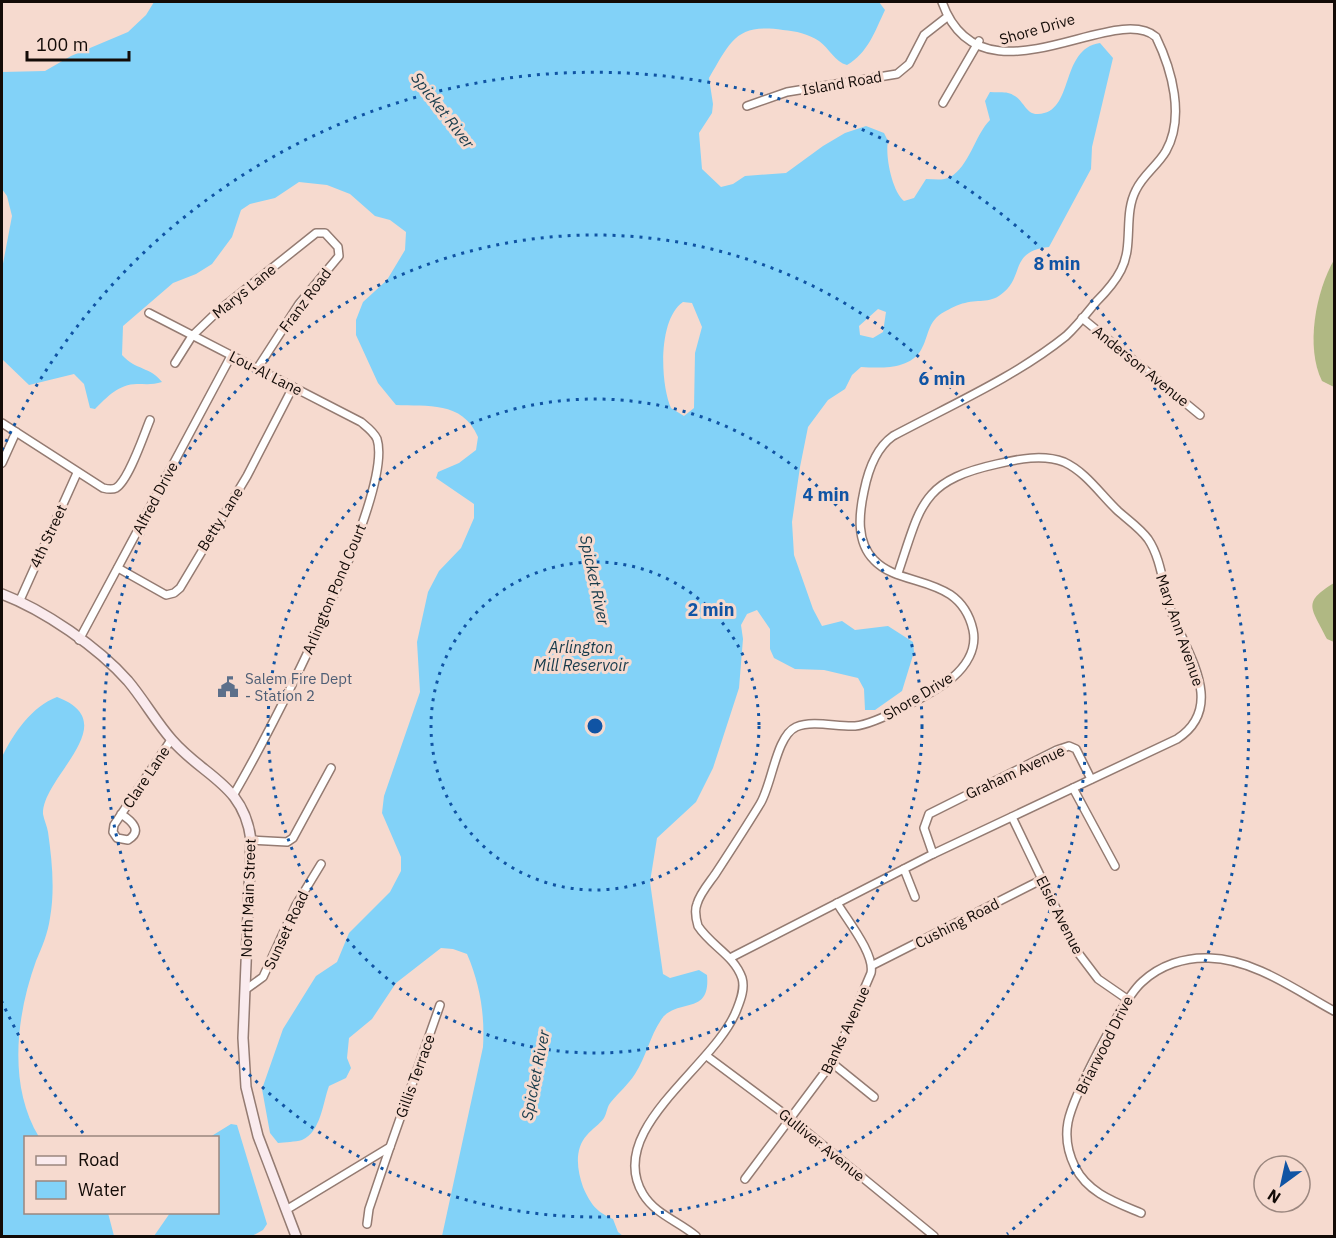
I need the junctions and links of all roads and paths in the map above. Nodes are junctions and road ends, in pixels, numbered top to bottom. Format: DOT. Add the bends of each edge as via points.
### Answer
graph roads {
  1 [pos="942,2"];
  2 [pos="947,17"];
  3 [pos="1147,24"];
  4 [pos="1002,40"];
  5 [pos="979,41"];
  6 [pos="943,103"];
  7 [pos="747,106"];
  8 [pos="325,233"];
  9 [pos="149,313"];
  10 [pos="1082,318"];
  11 [pos="192,336"];
  12 [pos="231,356"];
  13 [pos="175,363"];
  14 [pos="257,369"];
  15 [pos="293,387"];
  16 [pos="1200,415"];
  17 [pos="150,420"];
  18 [pos="2,423"];
  19 [pos="16,432"];
  20 [pos="377,440"];
  21 [pos="2,463"];
  22 [pos="77,473"];
  23 [pos="118,568"];
  24 [pos="898,573"];
  25 [pos="2,594"];
  26 [pos="20,600"];
  27 [pos="79,640"];
  28 [pos="171,740"];
  29 [pos="331,768"];
  30 [pos="1092,779"];
  31 [pos="1073,788"];
  32 [pos="234,794"];
  33 [pos="121,814"];
  34 [pos="1012,817"];
  35 [pos="251,840"];
  36 [pos="933,854"];
  37 [pos="321,864"];
  38 [pos="1115,866"];
  39 [pos="904,869"];
  40 [pos="1041,880"];
  41 [pos="915,897"];
  42 [pos="837,903"];
  43 [pos="730,957"];
  44 [pos="873,965"];
  45 [pos="245,990"];
  46 [pos="1127,999"];
  47 [pos="440,1005"];
  48 [pos="1335,1011"];
  49 [pos="708,1057"];
  50 [pos="832,1063"];
  51 [pos="874,1097"];
  52 [pos="791,1119"];
  53 [pos="390,1147"];
  54 [pos="745,1179"];
  55 [pos="286,1210"];
  56 [pos="1140,1213"];
  57 [pos="367,1224"];
  58 [pos="296,1236"];
  59 [pos="696,1236"];
  60 [pos="934,1236"];
  1 -- 2 [label="street, Shore Drive"];
  2 -- 5 [label="street, Shore Drive" via="969,39"];
  2 -- 7 [label="street, Island Road" via="924,35 909,64 897,74 787,92"];
  3 -- 10 [label="street, Shore Drive" via="1156,36 1173,88 1176,104 1172,137 1130,204 1123,267"];
  4 -- 5 [label="street, Shore Drive"];
  5 -- 6 [label="street"];
  8 -- 11 [label="street, Marys Lane" via="316,233 243,289"];
  8 -- 14 [label="street, Franz Road" via="338,247 339,256 299,304"];
  9 -- 11 [label="street, Lou-Al Lane"];
  10 -- 16 [label="street, Anderson Avenue"];
  10 -- 24 [label="street, Shore Drive" via="1067,335 1023,366 893,436 883,446 865,488 861,531 872,558 885,569"];
  11 -- 12 [label="street, Lou-Al Lane"];
  11 -- 13 [label="street, Marys Lane"];
  12 -- 14 [label="street, Lou-Al Lane"];
  12 -- 23 [label="street, Alfred Drive"];
  14 -- 15 [label="street, Lou-Al Lane"];
  15 -- 20 [label="street, Lou-Al Lane" via="361,422"];
  15 -- 23 [label="street, Betty Lane" via="247,476 180,588 166,595"];
  17 -- 22 [label="street" via="117,488 103,488"];
  18 -- 19 [label="street"];
  19 -- 21 [label="street"];
  19 -- 22 [label="street"];
  20 -- 32 [label="street, Arlington Pond Court" via="374,480 362,526 285,703"];
  22 -- 26 [label="street, 4th Street"];
  23 -- 27 [label="street, Alfred Drive"];
  24 -- 30 [label="street, Mary Ann Avenue" via="916,520 932,492 956,476 1003,463 1048,458 1070,465 1144,533 1155,553 1171,611 1199,675 1202,699 1185,734"];
  24 -- 43 [label="street, Shore Drive" via="939,588 959,604 974,631 972,651 953,677 872,722 855,726 802,726 788,735 764,798 697,903 698,926"];
  25 -- 26 [label="street, North Main Street"];
  26 -- 27 [label="street, North Main Street"];
  27 -- 28 [label="street, North Main Street" via="126,680"];
  28 -- 32 [label="street, North Main Street"];
  28 -- 33 [label="street, Clare Lane"];
  29 -- 35 [label="street" via="293,838 287,842"];
  30 -- 31 [label="street, Mary Ann Avenue"];
  30 -- 36 [label="street, Graham Avenue" via="1078,753 1069,746 936,810 926,819 924,828"];
  31 -- 34 [label="street, Mary Ann Avenue"];
  31 -- 38 [label="street"];
  32 -- 35 [label="street, North Main Street" via="244,809"];
  34 -- 36 [label="street, Mary Ann Avenue"];
  34 -- 40 [label="street, Elsie Avenue"];
  35 -- 45 [label="street, North Main Street"];
  36 -- 39 [label="street, Mary Ann Avenue"];
  37 -- 45 [label="street, Sunset Road" via="296,905 263,977"];
  39 -- 41 [label="street"];
  39 -- 42 [label="street, Mary Ann Avenue"];
  40 -- 44 [label="street, Cushing Road"];
  40 -- 46 [label="street, Elsie Avenue" via="1067,935 1087,966 1104,984"];
  42 -- 43 [label="street, Mary Ann Avenue"];
  42 -- 44 [label="street"];
  43 -- 49 [label="street, Shore Drive" via="743,981 742,997 734,1019"];
  44 -- 50 [label="street, Banks Avenue"];
  45 -- 55 [label="street, North Main Street" via="246,1087 258,1136"];
  46 -- 48 [label="street, Briarwood Drive" via="1143,981 1163,968 1210,958 1234,961 1256,970"];
  46 -- 56 [label="street, Briarwood Drive" via="1074,1105 1067,1143 1075,1167 1088,1185"];
  47 -- 53 [label="street, Gillis Terrace"];
  49 -- 52 [label="street, Gulliver Avenue"];
  49 -- 59 [label="street, Shore Drive" via="652,1118 637,1146 634,1162 636,1178 651,1206"];
  50 -- 51 [label="street"];
  50 -- 52 [label="street, Banks Avenue"];
  52 -- 54 [label="street, Banks Avenue"];
  52 -- 60 [label="street, Gulliver Avenue"];
  53 -- 55 [label="street"];
  53 -- 57 [label="street, Gillis Terrace"];
  55 -- 58 [label="street, North Main Street"];
}
